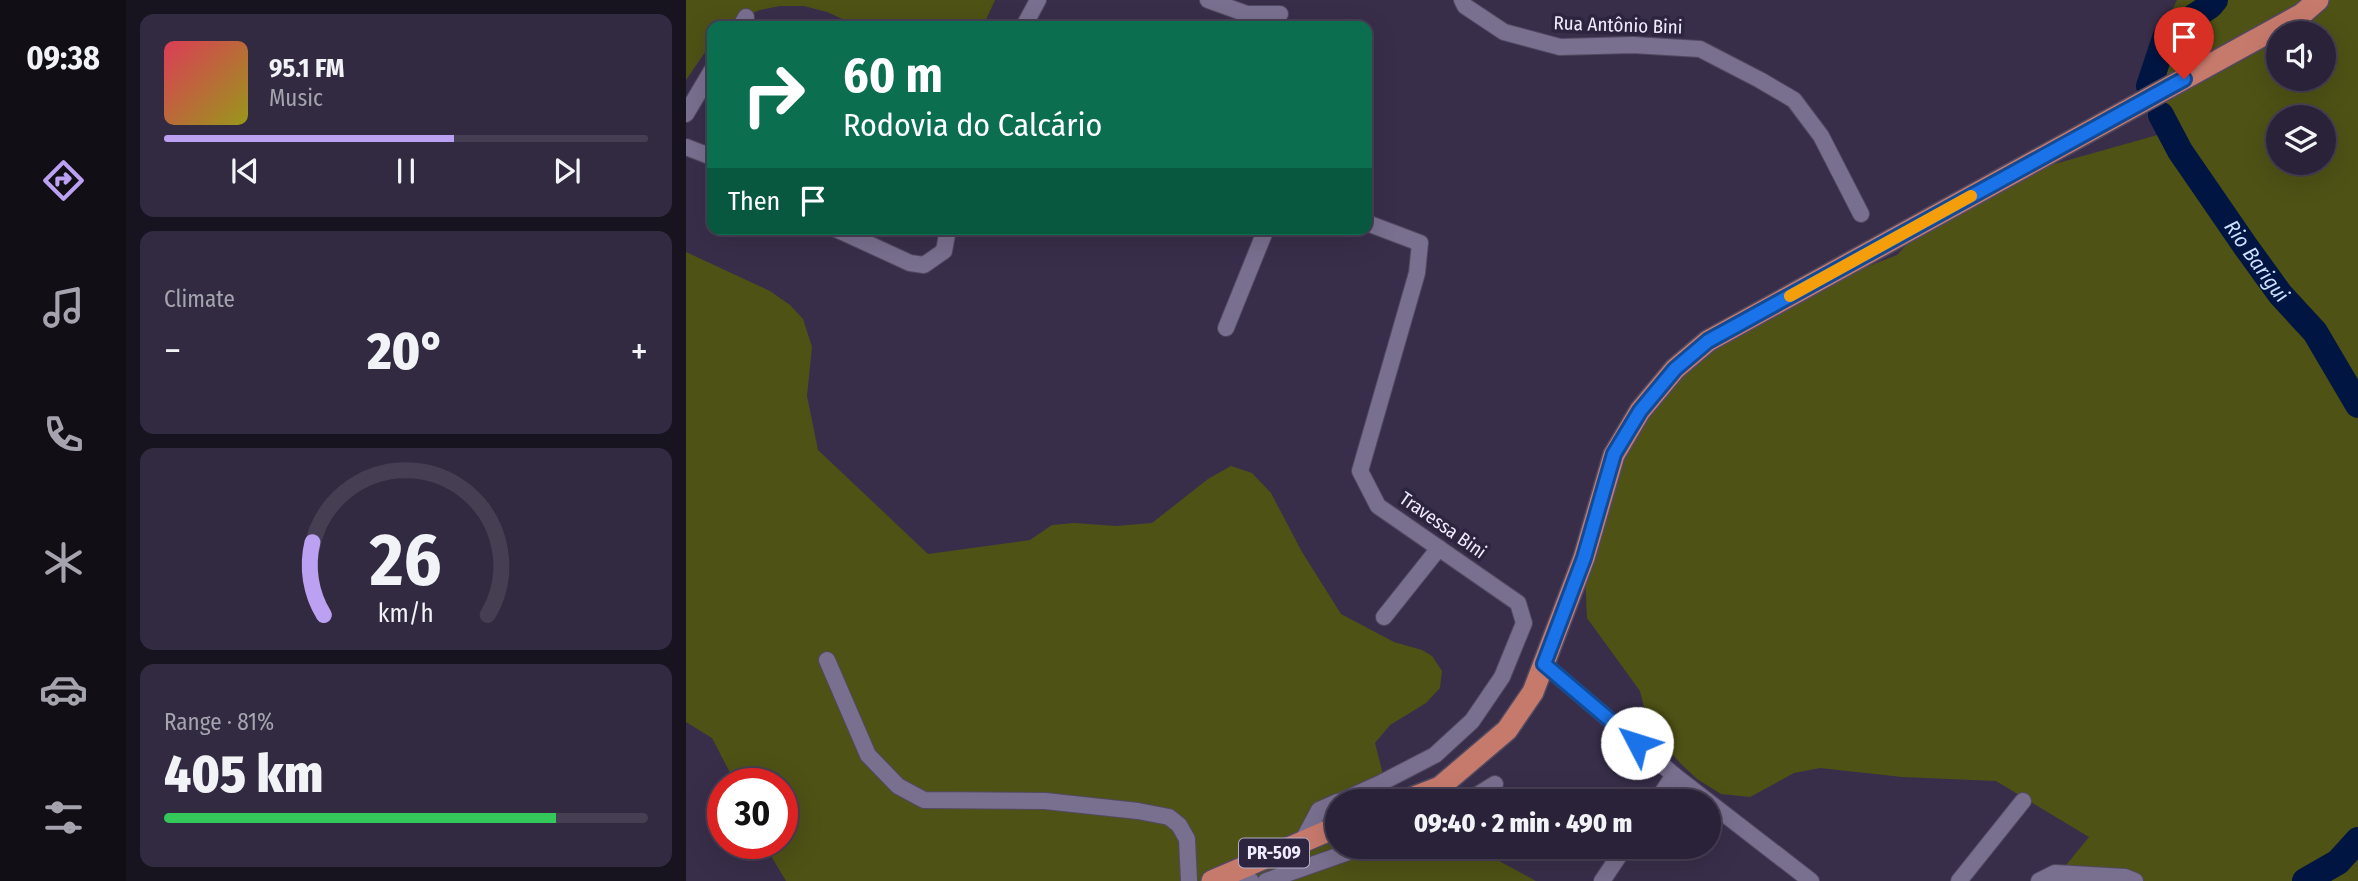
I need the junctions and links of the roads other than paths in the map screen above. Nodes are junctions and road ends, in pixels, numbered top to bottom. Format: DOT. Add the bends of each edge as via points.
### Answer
graph roads {
  1 [pos="1038,0"];
  2 [pos="1208,0"];
  3 [pos="1462,0"];
  4 [pos="2318,0"];
  5 [pos="1280,13"];
  6 [pos="1027,21"];
  7 [pos="707,78"];
  8 [pos="686,114"];
  9 [pos="686,147"];
  10 [pos="707,155"];
  11 [pos="1861,214"];
  12 [pos="1372,225"];
  13 [pos="849,235"];
  14 [pos="947,235"];
  15 [pos="1264,235"];
  16 [pos="1226,328"];
  17 [pos="1439,548"];
  18 [pos="1384,617"];
  19 [pos="827,660"];
  20 [pos="1544,664"];
  21 [pos="1674,775"];
  22 [pos="1495,784"];
  23 [pos="1365,789"];
  24 [pos="1435,789"];
  25 [pos="1487,789"];
  26 [pos="1665,789"];
  27 [pos="2023,801"];
  28 [pos="1325,807"];
  29 [pos="1325,832"];
  30 [pos="1303,840"];
  31 [pos="1329,859"];
  32 [pos="1617,859"];
  33 [pos="1219,878"];
  34 [pos="1189,881"];
  35 [pos="1251,881"];
  36 [pos="1266,881"];
  37 [pos="1601,881"];
  38 [pos="1811,881"];
  39 [pos="1959,881"];
  40 [pos="2039,881"];
  41 [pos="2136,881"];
  1 -- 6 [label="street"];
  2 -- 5 [label="street" via="1247,14"];
  3 -- 11 [label="street, Rua Antônio Bini" via="1504,32 1560,47 1700,49 1794,100 1821,136"];
  4 -- 20 [label="main road" via="2302,14 1708,341 1675,369 1640,411 1614,454 1584,558"];
  7 -- 8 [label="street"];
  9 -- 10 [label="street"];
  12 -- 17 [label="street, Travessa Bini" via="1420,243 1417,273 1360,471 1378,506"];
  13 -- 14 [label="street" via="924,265 944,251"];
  15 -- 16 [label="street"];
  17 -- 18 [label="street"];
  17 -- 23 [label="street, Travessa Bini" via="1518,603 1524,622 1502,677 1472,722 1435,755"];
  19 -- 34 [label="street" via="868,755 898,786 924,800 1045,801 1169,817 1187,839"];
  20 -- 21 [label="street"];
  20 -- 24 [label="main road" via="1533,692 1507,730"];
  21 -- 26 [label="street"];
  21 -- 38 [label="street"];
  22 -- 25 [label="street"];
  27 -- 39 [label="street"];
  28 -- 30 [label="street, Travessa Bini" via="1319,810"];
  29 -- 30 [label="main road, PR-509"];
  30 -- 33 [label="main road, PR-509"];
  31 -- 36 [label="street"];
  32 -- 37 [label="street"];
  33 -- 35 [label="street"];
  40 -- 41 [label="street" via="2054,873"];
}
